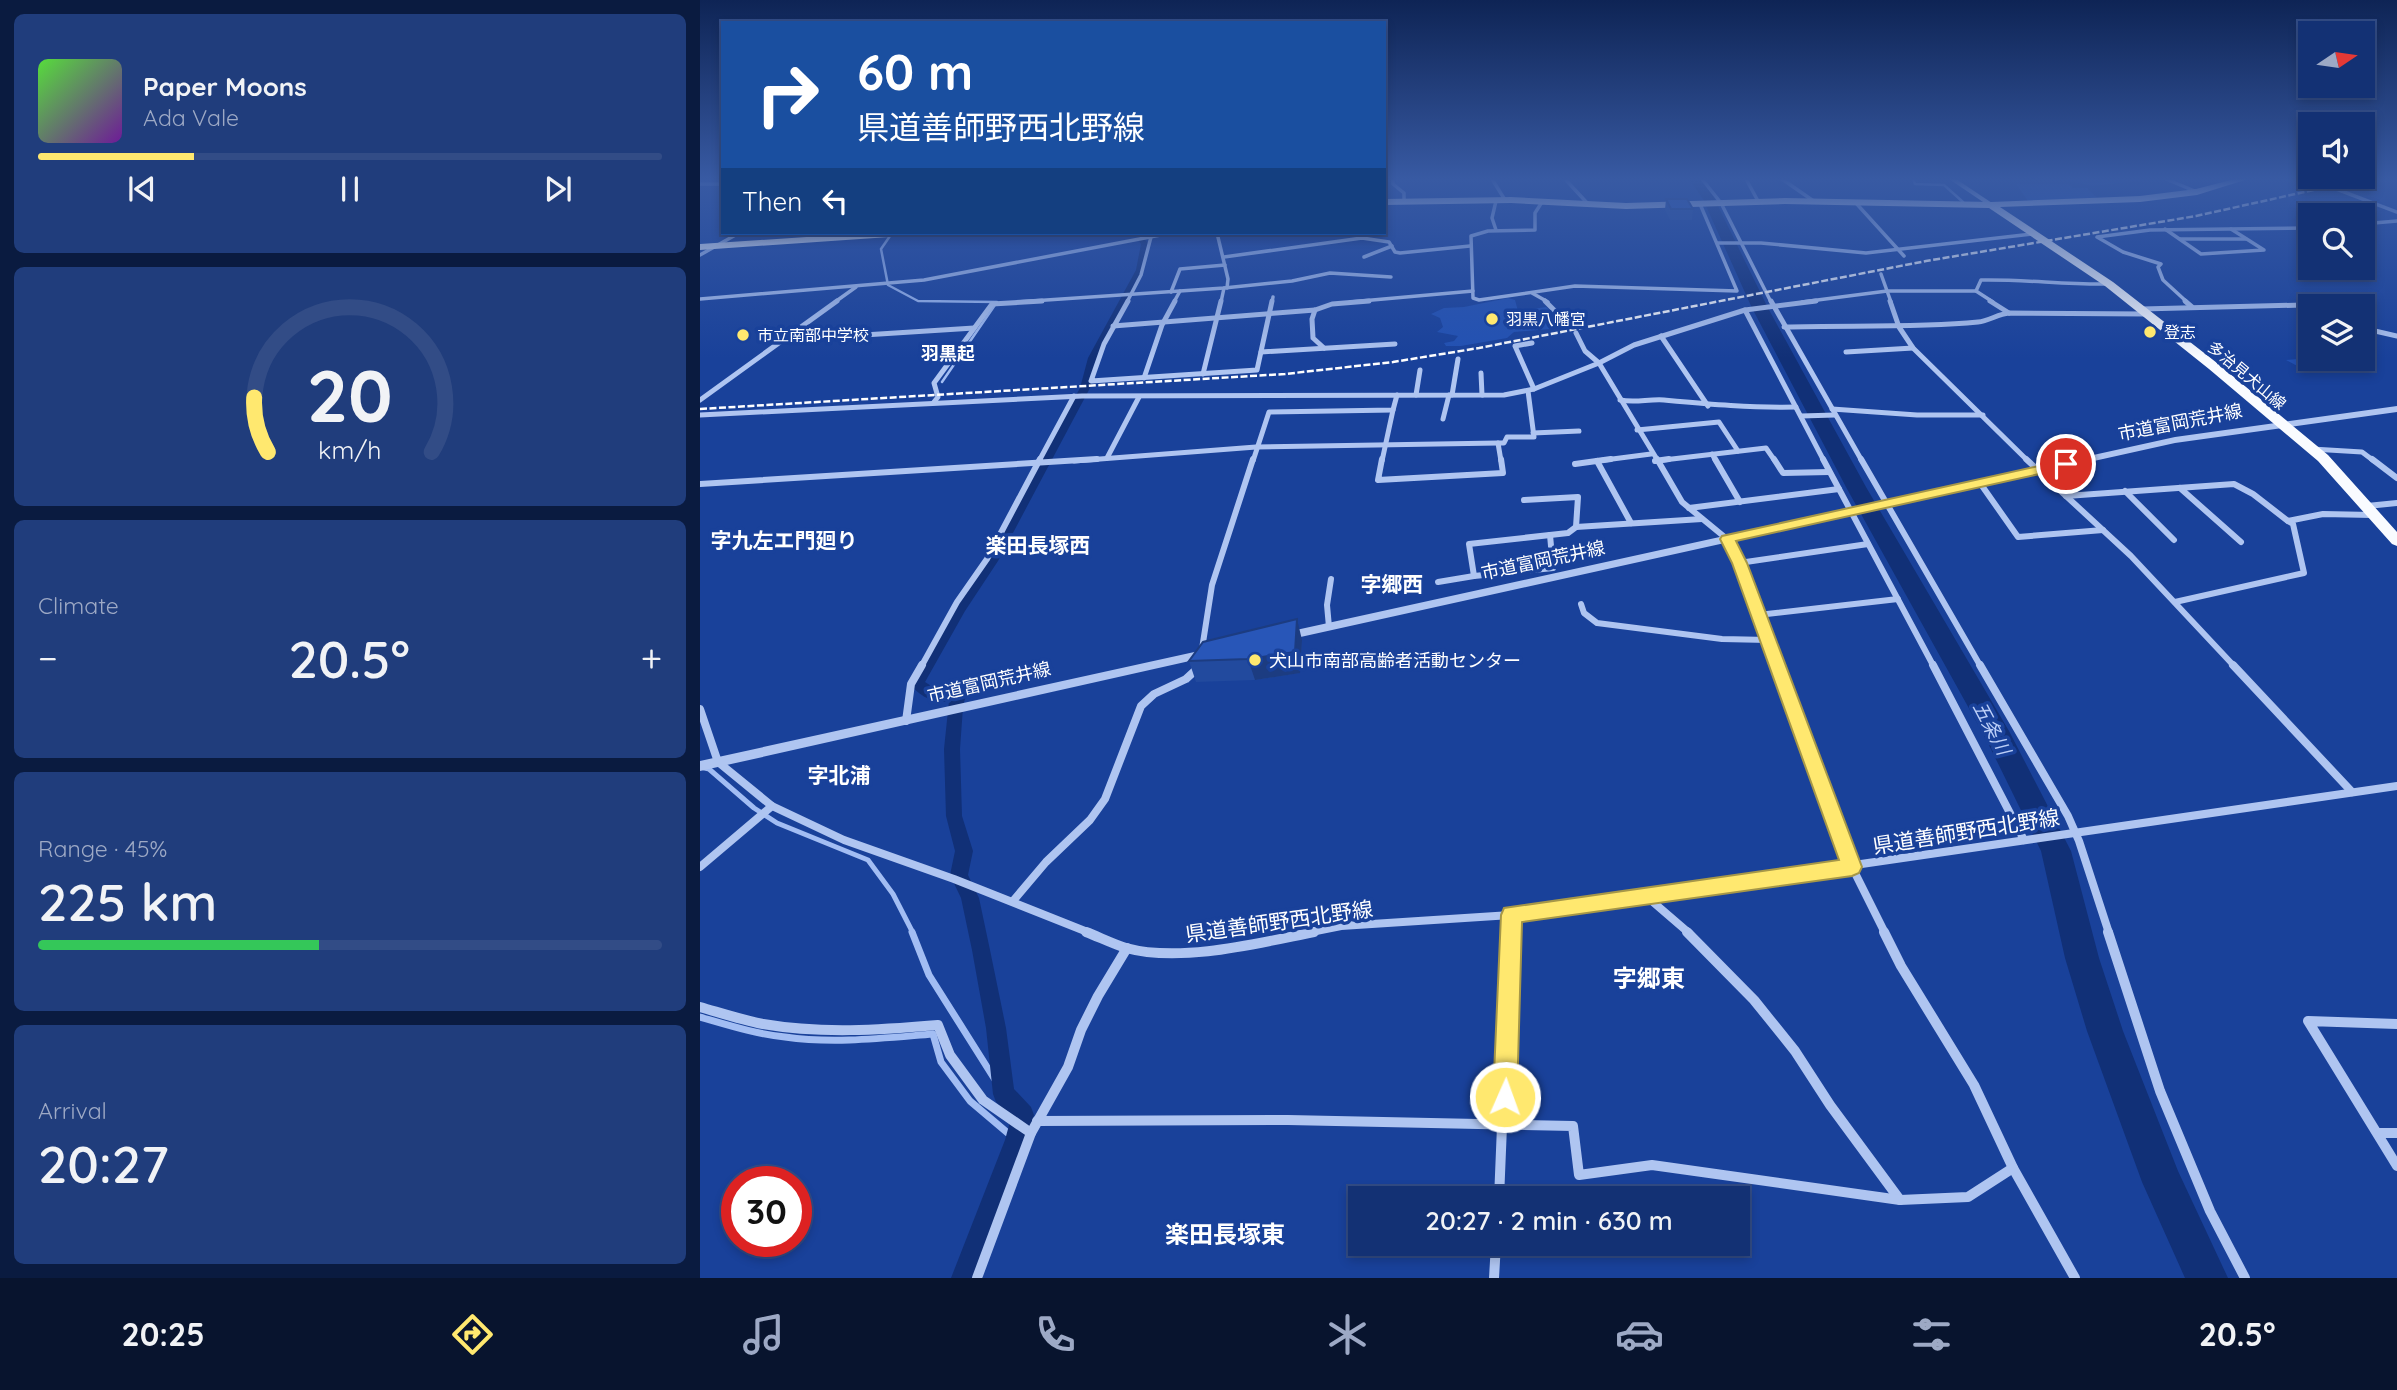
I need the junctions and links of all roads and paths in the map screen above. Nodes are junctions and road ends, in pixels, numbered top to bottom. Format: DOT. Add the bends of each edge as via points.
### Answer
graph roads {
  1 [pos="728,239"];
  2 [pos="822,239"];
  3 [pos="1144,239"];
  4 [pos="1151,239"];
  5 [pos="1219,239"];
  6 [pos="1358,239"];
  7 [pos="1367,239"];
  8 [pos="1471,239"];
  9 [pos="1715,239"];
  10 [pos="1738,239"];
  11 [pos="1888,239"];
  12 [pos="1993,239"];
  13 [pos="2039,239"];
  14 [pos="2100,239"];
  15 [pos="2179,239"];
  16 [pos="2246,239"];
  17 [pos="1338,241"];
  18 [pos="1717,243"];
  19 [pos="1740,243"];
  20 [pos="714,246"];
  21 [pos="1392,246"];
  22 [pos="1470,246"];
  23 [pos="700,247"];
  24 [pos="1898,250"];
  25 [pos="700,255"];
  26 [pos="1904,256"];
  27 [pos="1224,257"];
  28 [pos="1364,257"];
  29 [pos="1225,265"];
  30 [pos="1881,274"];
  31 [pos="1391,277"];
  32 [pos="2109,284"];
  33 [pos="856,286"];
  34 [pos="1226,288"];
  35 [pos="1473,291"];
  36 [pos="1887,291"];
  37 [pos="1976,291"];
  38 [pos="1171,292"];
  39 [pos="1180,292"];
  40 [pos="1532,292"];
  41 [pos="1133,295"];
  42 [pos="1273,297"];
  43 [pos="700,299"];
  44 [pos="2298,304"];
  45 [pos="1772,307"];
  46 [pos="2192,307"];
  47 [pos="1747,309"];
  48 [pos="1315,310"];
  49 [pos="2145,311"];
  50 [pos="2009,313"];
  51 [pos="1270,314"];
  52 [pos="1218,318"];
  53 [pos="1164,322"];
  54 [pos="1113,326"];
  55 [pos="1784,327"];
  56 [pos="1899,327"];
  57 [pos="974,328"];
  58 [pos="2375,331"];
  59 [pos="1661,336"];
  60 [pos="2397,336"];
  61 [pos="784,340"];
  62 [pos="1532,343"];
  63 [pos="1395,344"];
  64 [pos="1324,348"];
  65 [pos="1913,348"];
  66 [pos="1261,352"];
  67 [pos="1846,352"];
  68 [pos="1458,359"];
  69 [pos="1599,363"];
  70 [pos="1420,370"];
  71 [pos="1481,373"];
  72 [pos="1203,374"];
  73 [pos="1144,378"];
  74 [pos="1531,390"];
  75 [pos="1397,395"];
  76 [pos="1416,395"];
  77 [pos="1451,395"];
  78 [pos="1074,396"];
  79 [pos="1274,396"];
  80 [pos="1482,396"];
  81 [pos="1139,397"];
  82 [pos="700,400"];
  83 [pos="1620,400"];
  84 [pos="934,402"];
  85 [pos="1708,406"];
  86 [pos="1796,407"];
  87 [pos="2397,409"];
  88 [pos="1393,410"];
  89 [pos="1269,412"];
  90 [pos="1833,412"];
  91 [pos="700,415"];
  92 [pos="1984,415"];
  93 [pos="1801,416"];
  94 [pos="1443,419"];
  95 [pos="2281,424"];
  96 [pos="1637,430"];
  97 [pos="1579,431"];
  98 [pos="1533,433"];
  99 [pos="1498,443"];
  100 [pos="1385,445"];
  101 [pos="1256,447"];
  102 [pos="2312,449"];
  103 [pos="1738,451"];
  104 [pos="1651,454"];
  105 [pos="1712,454"];
  106 [pos="1107,458"];
  107 [pos="1597,461"];
  108 [pos="1656,461"];
  109 [pos="1036,464"];
  110 [pos="1575,464"];
  111 [pos="2039,470"];
  112 [pos="1829,472"];
  113 [pos="2397,478"];
  114 [pos="1980,483"];
  115 [pos="700,484"];
  116 [pos="2180,488"];
  117 [pos="1839,489"];
  118 [pos="2125,492"];
  119 [pos="2066,496"];
  120 [pos="1524,500"];
  121 [pos="1740,502"];
  122 [pos="2397,503"];
  123 [pos="1885,504"];
  124 [pos="1689,508"];
  125 [pos="2370,511"];
  126 [pos="1850,512"];
  127 [pos="1703,519"];
  128 [pos="2288,521"];
  129 [pos="1631,523"];
  130 [pos="1576,527"];
  131 [pos="2103,530"];
  132 [pos="1550,535"];
  133 [pos="1727,539"];
  134 [pos="2174,540"];
  135 [pos="2397,541"];
  136 [pos="2241,542"];
  137 [pos="1868,544"];
  138 [pos="1740,563"];
  139 [pos="1555,572"];
  140 [pos="1474,576"];
  141 [pos="1331,579"];
  142 [pos="1438,582"];
  143 [pos="1898,599"];
  144 [pos="2175,602"];
  145 [pos="1581,604"];
  146 [pos="1758,615"];
  147 [pos="1329,627"];
  148 [pos="1278,638"];
  149 [pos="1768,640"];
  150 [pos="1227,649"];
  151 [pos="1202,655"];
  152 [pos="700,709"];
  153 [pos="906,720"];
  154 [pos="718,762"];
  155 [pos="700,766"];
  156 [pos="2397,786"];
  157 [pos="2352,792"];
  158 [pos="772,806"];
  159 [pos="2075,832"];
  160 [pos="2024,840"];
  161 [pos="700,867"];
  162 [pos="1852,867"];
  163 [pos="1646,895"];
  164 [pos="1013,901"];
  165 [pos="1511,915"];
  166 [pos="1127,948"];
  167 [pos="700,1007"];
  168 [pos="2397,1024"];
  169 [pos="1037,1121"];
  170 [pos="1504,1123"];
  171 [pos="1031,1133"];
  172 [pos="2378,1133"];
  173 [pos="2397,1133"];
  174 [pos="2397,1166"];
  175 [pos="2013,1168"];
  176 [pos="1500,1186"];
  177 [pos="1900,1200"];
  178 [pos="1495,1256"];
  179 [pos="977,1278"];
  180 [pos="1493,1278"];
  181 [pos="2075,1278"];
  182 [pos="2245,1278"];
  1 -- 20 [label="street"];
  2 -- 20 [label="main road"];
  3 -- 33 [label="street" via="924,280"];
  4 -- 41 [label="street" via="1146,269"];
  5 -- 27 [label="street"];
  6 -- 17 [label="street"];
  7 -- 21 [label="street"];
  8 -- 22 [label="street"];
  9 -- 18 [label="street"];
  10 -- 19 [label="street"];
  11 -- 24 [label="street"];
  12 -- 24 [label="street"];
  13 -- 32 [label="main road, 多治見犬山線"];
  14 -- 46 [label="street" via="2161,264 2163,280"];
  15 -- 16 [label="street"];
  15 -- 16 [label="street" via="2201,254 2264,250"];
  17 -- 27 [label="street"];
  18 -- 19 [label="street"];
  18 -- 40 [label="street" via="1737,291 1609,285"];
  19 -- 24 [label="street" via="1866,253"];
  19 -- 45 [label="street"];
  20 -- 23 [label="main road"];
  20 -- 25 [label="street"];
  21 -- 22 [label="street" via="1400,253"];
  21 -- 28 [label="street"];
  22 -- 35 [label="street"];
  24 -- 26 [label="street"];
  27 -- 29 [label="street"];
  29 -- 34 [label="street"];
  29 -- 38 [label="street" via="1180,269"];
  30 -- 36 [label="street"];
  31 -- 34 [label="street" via="1329,273"];
  32 -- 37 [label="street" via="1982,280"];
  32 -- 49 [label="main road, 多治見犬山線"];
  33 -- 43 [label="street"];
  33 -- 61 [label="street"];
  34 -- 39 [label="street"];
  34 -- 52 [label="street"];
  35 -- 40 [label="street" via="1473,298 1479,300"];
  35 -- 48 [label="street" via="1332,304"];
  36 -- 37 [label="street"];
  36 -- 45 [label="street"];
  36 -- 56 [label="street"];
  37 -- 50 [label="street"];
  38 -- 39 [label="street"];
  38 -- 41 [label="street"];
  39 -- 53 [label="street"];
  40 -- 69 [label="street" via="1554,307"];
  41 -- 54 [label="street"];
  41 -- 57 [label="street" via="992,304"];
  42 -- 51 [label="street"];
  44 -- 46 [label="street"];
  45 -- 47 [label="street"];
  45 -- 55 [label="street"];
  46 -- 49 [label="street"];
  47 -- 59 [label="street"];
  47 -- 86 [label="street"];
  48 -- 51 [label="street"];
  48 -- 64 [label="street" via="1313,338"];
  49 -- 50 [label="street"];
  49 -- 95 [label="main road, 多治見犬山線"];
  50 -- 56 [label="street" via="1983,322"];
  51 -- 52 [label="street"];
  51 -- 66 [label="street"];
  52 -- 53 [label="street"];
  52 -- 72 [label="street"];
  53 -- 54 [label="street"];
  53 -- 73 [label="street"];
  54 -- 73 [label="street" via="1091,381"];
  55 -- 56 [label="street"];
  55 -- 90 [label="street"];
  56 -- 65 [label="street"];
  57 -- 61 [label="street"];
  57 -- 84 [label="street" via="934,383 938,397"];
  58 -- 60 [label="street"];
  59 -- 69 [label="street"];
  59 -- 85 [label="street"];
  61 -- 82 [label="street"];
  62 -- 74 [label="street" via="1515,346"];
  63 -- 64 [label="street"];
  64 -- 66 [label="street"];
  65 -- 67 [label="street"];
  65 -- 92 [label="street"];
  66 -- 72 [label="street" via="1257,370"];
  68 -- 77 [label="street"];
  69 -- 74 [label="street"];
  69 -- 83 [label="street"];
  70 -- 76 [label="street"];
  71 -- 80 [label="street"];
  72 -- 73 [label="street"];
  74 -- 80 [label="street"];
  74 -- 98 [label="street"];
  75 -- 76 [label="street"];
  75 -- 79 [label="street"];
  75 -- 88 [label="street"];
  76 -- 77 [label="street"];
  77 -- 80 [label="street"];
  77 -- 94 [label="street"];
  78 -- 81 [label="street"];
  78 -- 84 [label="street"];
  78 -- 109 [label="street"];
  79 -- 81 [label="street"];
  79 -- 89 [label="street"];
  81 -- 106 [label="street"];
  83 -- 85 [label="street"];
  83 -- 96 [label="street"];
  84 -- 91 [label="street"];
  85 -- 86 [label="street"];
  86 -- 93 [label="street"];
  87 -- 95 [label="street, 市道富岡荒井線"];
  88 -- 89 [label="street"];
  88 -- 100 [label="street"];
  89 -- 101 [label="street"];
  90 -- 92 [label="street"];
  90 -- 93 [label="street"];
  90 -- 123 [label="street"];
  92 -- 111 [label="street"];
  93 -- 112 [label="street"];
  95 -- 102 [label="main road, 多治見犬山線"];
  95 -- 111 [label="street, 市道富岡荒井線" via="2185,438"];
  96 -- 103 [label="street" via="1719,422"];
  96 -- 104 [label="street"];
  97 -- 98 [label="street"];
  98 -- 99 [label="street" via="1534,437 1507,437"];
  99 -- 100 [label="street"];
  99 -- 100 [label="street" via="1503,473 1378,481"];
  100 -- 101 [label="street"];
  101 -- 106 [label="street"];
  101 -- 151 [label="street" via="1212,585"];
  102 -- 113 [label="street" via="2362,452"];
  102 -- 125 [label="main road, 多治見犬山線"];
  103 -- 105 [label="street"];
  103 -- 112 [label="street" via="1766,448 1783,473"];
  104 -- 107 [label="street"];
  104 -- 108 [label="street"];
  105 -- 108 [label="street"];
  105 -- 121 [label="street"];
  106 -- 109 [label="street"];
  107 -- 110 [label="street"];
  107 -- 129 [label="street"];
  108 -- 124 [label="street"];
  109 -- 115 [label="street"];
  109 -- 153 [label="street" via="987,559 957,601 911,684"];
  111 -- 114 [label="street, 市道富岡荒井線"];
  111 -- 119 [label="street"];
  112 -- 117 [label="street"];
  114 -- 123 [label="street, 市道富岡荒井線"];
  114 -- 131 [label="street" via="2018,537"];
  116 -- 118 [label="street"];
  116 -- 128 [label="street" via="2234,484"];
  116 -- 136 [label="street"];
  117 -- 121 [label="street"];
  117 -- 126 [label="street"];
  118 -- 119 [label="street"];
  118 -- 134 [label="street"];
  119 -- 131 [label="street"];
  120 -- 130 [label="street" via="1578,497"];
  121 -- 124 [label="street"];
  122 -- 125 [label="street"];
  123 -- 126 [label="street, 市道富岡荒井線"];
  123 -- 159 [label="street"];
  124 -- 127 [label="street"];
  125 -- 128 [label="street"];
  125 -- 135 [label="main road, 多治見犬山線"];
  126 -- 133 [label="street, 市道富岡荒井線"];
  126 -- 137 [label="street"];
  127 -- 129 [label="street"];
  127 -- 133 [label="street"];
  128 -- 144 [label="street" via="2293,524 2296,554 2304,573"];
  129 -- 130 [label="street"];
  130 -- 132 [label="street"];
  131 -- 144 [label="street"];
  132 -- 139 [label="street"];
  132 -- 140 [label="street" via="1469,544"];
  133 -- 138 [label="street"];
  133 -- 139 [label="street, 市道富岡荒井線"];
  137 -- 138 [label="street"];
  137 -- 143 [label="street"];
  138 -- 146 [label="street"];
  139 -- 140 [label="street"];
  139 -- 147 [label="street, 市道富岡荒井線"];
  140 -- 142 [label="street"];
  141 -- 147 [label="street"];
  143 -- 146 [label="street"];
  143 -- 160 [label="street"];
  144 -- 157 [label="street"];
  145 -- 149 [label="street" via="1584,613 1597,623"];
  146 -- 149 [label="street"];
  147 -- 148 [label="street, 市道富岡荒井線"];
  149 -- 162 [label="street"];
  150 -- 151 [label="street, 市道富岡荒井線"];
  151 -- 153 [label="street, 市道富岡荒井線"];
  151 -- 164 [label="street" via="1193,674 1156,692 1141,706 1105,799"];
  152 -- 154 [label="street"];
  153 -- 154 [label="street, 市道富岡荒井線"];
  154 -- 155 [label="street, 市道富岡荒井線"];
  154 -- 158 [label="street, 県道善師野西北野線"];
  156 -- 157 [label="street, 県道善師野西北野線"];
  157 -- 159 [label="street, 県道善師野西北野線"];
  158 -- 161 [label="street"];
  158 -- 164 [label="street, 県道善師野西北野線" via="844,840"];
  159 -- 160 [label="street, 県道善師野西北野線"];
  159 -- 182 [label="street" via="2160,1091 2210,1212"];
  160 -- 162 [label="street, 県道善師野西北野線"];
  162 -- 163 [label="street, 県道善師野西北野線"];
  162 -- 175 [label="street" via="1901,966 1975,1084"];
  163 -- 165 [label="street, 県道善師野西北野線"];
  163 -- 177 [label="street" via="1754,1000"];
  164 -- 166 [label="street, 県道善師野西北野線"];
  165 -- 166 [label="street, 県道善師野西北野線" via="1341,926 1210,950 1161,953"];
  165 -- 170 [label="street"];
  166 -- 169 [label="street" via="1098,996 1068,1067"];
  167 -- 171 [label="street" via="767,1025 830,1030 938,1025 950,1055 983,1100"];
  168 -- 172 [label="street" via="2308,1021"];
  169 -- 170 [label="street"];
  169 -- 171 [label="street"];
  170 -- 176 [label="street"];
  170 -- 177 [label="street" via="1573,1126 1580,1175 1653,1165"];
  171 -- 179 [label="street"];
  172 -- 173 [label="street"];
  172 -- 174 [label="street"];
  175 -- 177 [label="street" via="1968,1197"];
  175 -- 181 [label="street"];
  178 -- 180 [label="street"];
}
